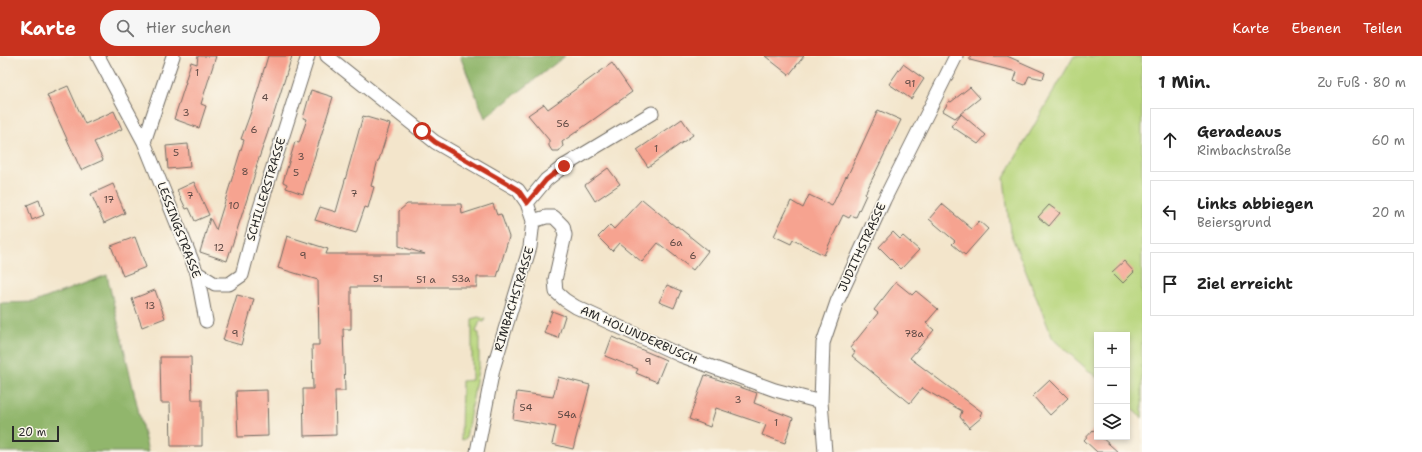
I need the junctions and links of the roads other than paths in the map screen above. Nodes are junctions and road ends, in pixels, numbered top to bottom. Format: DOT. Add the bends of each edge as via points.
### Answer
graph roads {
  1 [pos="98,56"];
  2 [pos="173,56"];
  3 [pos="308,56"];
  4 [pos="327,56"];
  5 [pos="956,56"];
  6 [pos="652,113"];
  7 [pos="144,142"];
  8 [pos="527,203"];
  9 [pos="533,221"];
  10 [pos="197,273"];
  11 [pos="206,321"];
  12 [pos="821,402"];
  13 [pos="477,452"];
  14 [pos="825,452"];
  1 -- 7 [label="street, LESSINGSTRASSE"];
  2 -- 7 [label="street"];
  3 -- 10 [label="street, SCHILLERSTRASSE" via="258,214 242,275 229,284 215,284"];
  4 -- 8 [label="street, RIMBACHSTRASSE" via="435,142 518,190"];
  5 -- 12 [label="street, JUDITHSTRASSE" via="884,200 837,302 823,342"];
  6 -- 8 [label="street" via="546,180"];
  7 -- 10 [label="street, LESSINGSTRASSE"];
  8 -- 9 [label="street, RIMBACHSTRASSE"];
  9 -- 12 [label="street, AM HOLUNDERBUSCH" via="554,217 563,226 565,235 555,280 556,292 565,300 597,318 682,356 775,390"];
  9 -- 13 [label="street, RIMBACHSTRASSE" via="530,247 493,370"];
  10 -- 11 [label="street, LESSINGSTRASSE"];
  12 -- 14 [label="street, JUDITHSTRASSE"];
}
